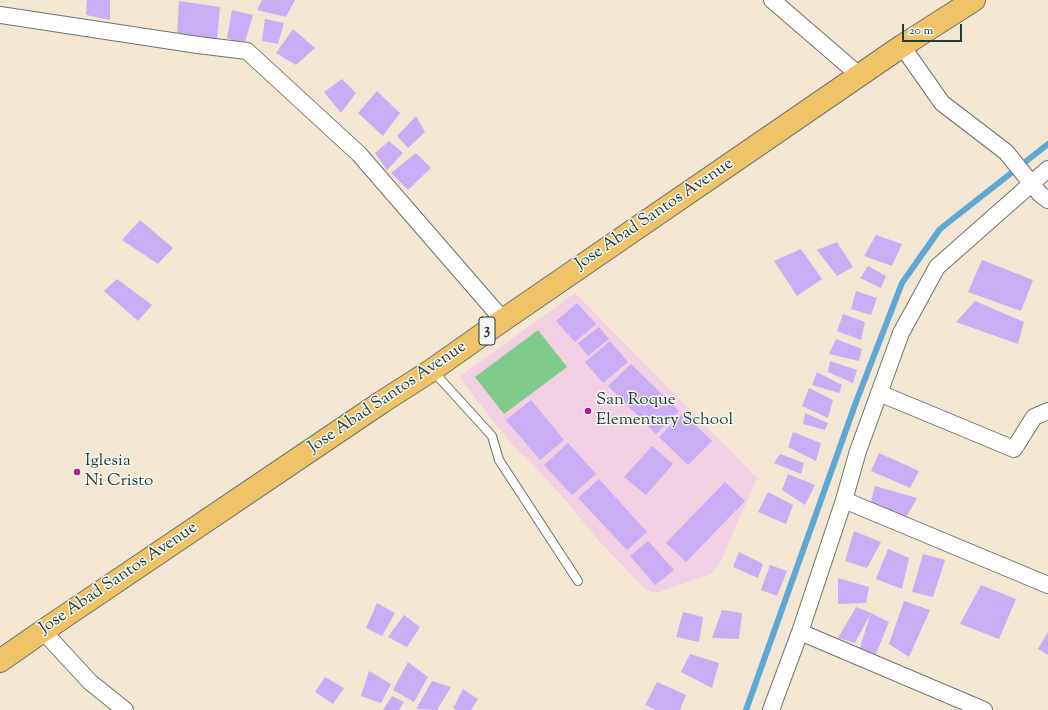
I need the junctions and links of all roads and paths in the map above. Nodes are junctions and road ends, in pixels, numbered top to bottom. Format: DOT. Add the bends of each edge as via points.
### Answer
graph roads {
  1 [pos="772,0"];
  2 [pos="974,0"];
  3 [pos="0,15"];
  4 [pos="902,46"];
  5 [pos="859,76"];
  6 [pos="1048,169"];
  7 [pos="1029,181"];
  8 [pos="1048,200"];
  9 [pos="503,320"];
  10 [pos="432,370"];
  11 [pos="879,393"];
  12 [pos="1048,411"];
  13 [pos="844,500"];
  14 [pos="578,581"];
  15 [pos="1048,585"];
  16 [pos="43,631"];
  17 [pos="800,632"];
  18 [pos="0,661"];
  19 [pos="125,710"];
  20 [pos="771,710"];
  21 [pos="984,710"];
  1 -- 5 [label="street"];
  2 -- 4 [label="highway, Jose Abad Santos Avenue / 3"];
  3 -- 9 [label="street" via="247,51 360,154"];
  4 -- 5 [label="highway, Jose Abad Santos Avenue / 3"];
  4 -- 7 [label="street" via="942,102 1006,152"];
  5 -- 9 [label="highway, Jose Abad Santos Avenue / 3"];
  6 -- 7 [label="street"];
  7 -- 8 [label="street"];
  7 -- 11 [label="street" via="937,267 901,333"];
  9 -- 10 [label="highway, Jose Abad Santos Avenue / 3"];
  10 -- 14 [label="lane" via="492,436 499,460"];
  10 -- 16 [label="highway, Jose Abad Santos Avenue / 3"];
  11 -- 12 [label="street" via="1014,449 1034,417"];
  11 -- 13 [label="street"];
  13 -- 15 [label="street"];
  13 -- 17 [label="street"];
  16 -- 18 [label="highway, Jose Abad Santos Avenue / 3"];
  16 -- 19 [label="street" via="90,682"];
  17 -- 20 [label="street"];
  17 -- 21 [label="street"];
}
